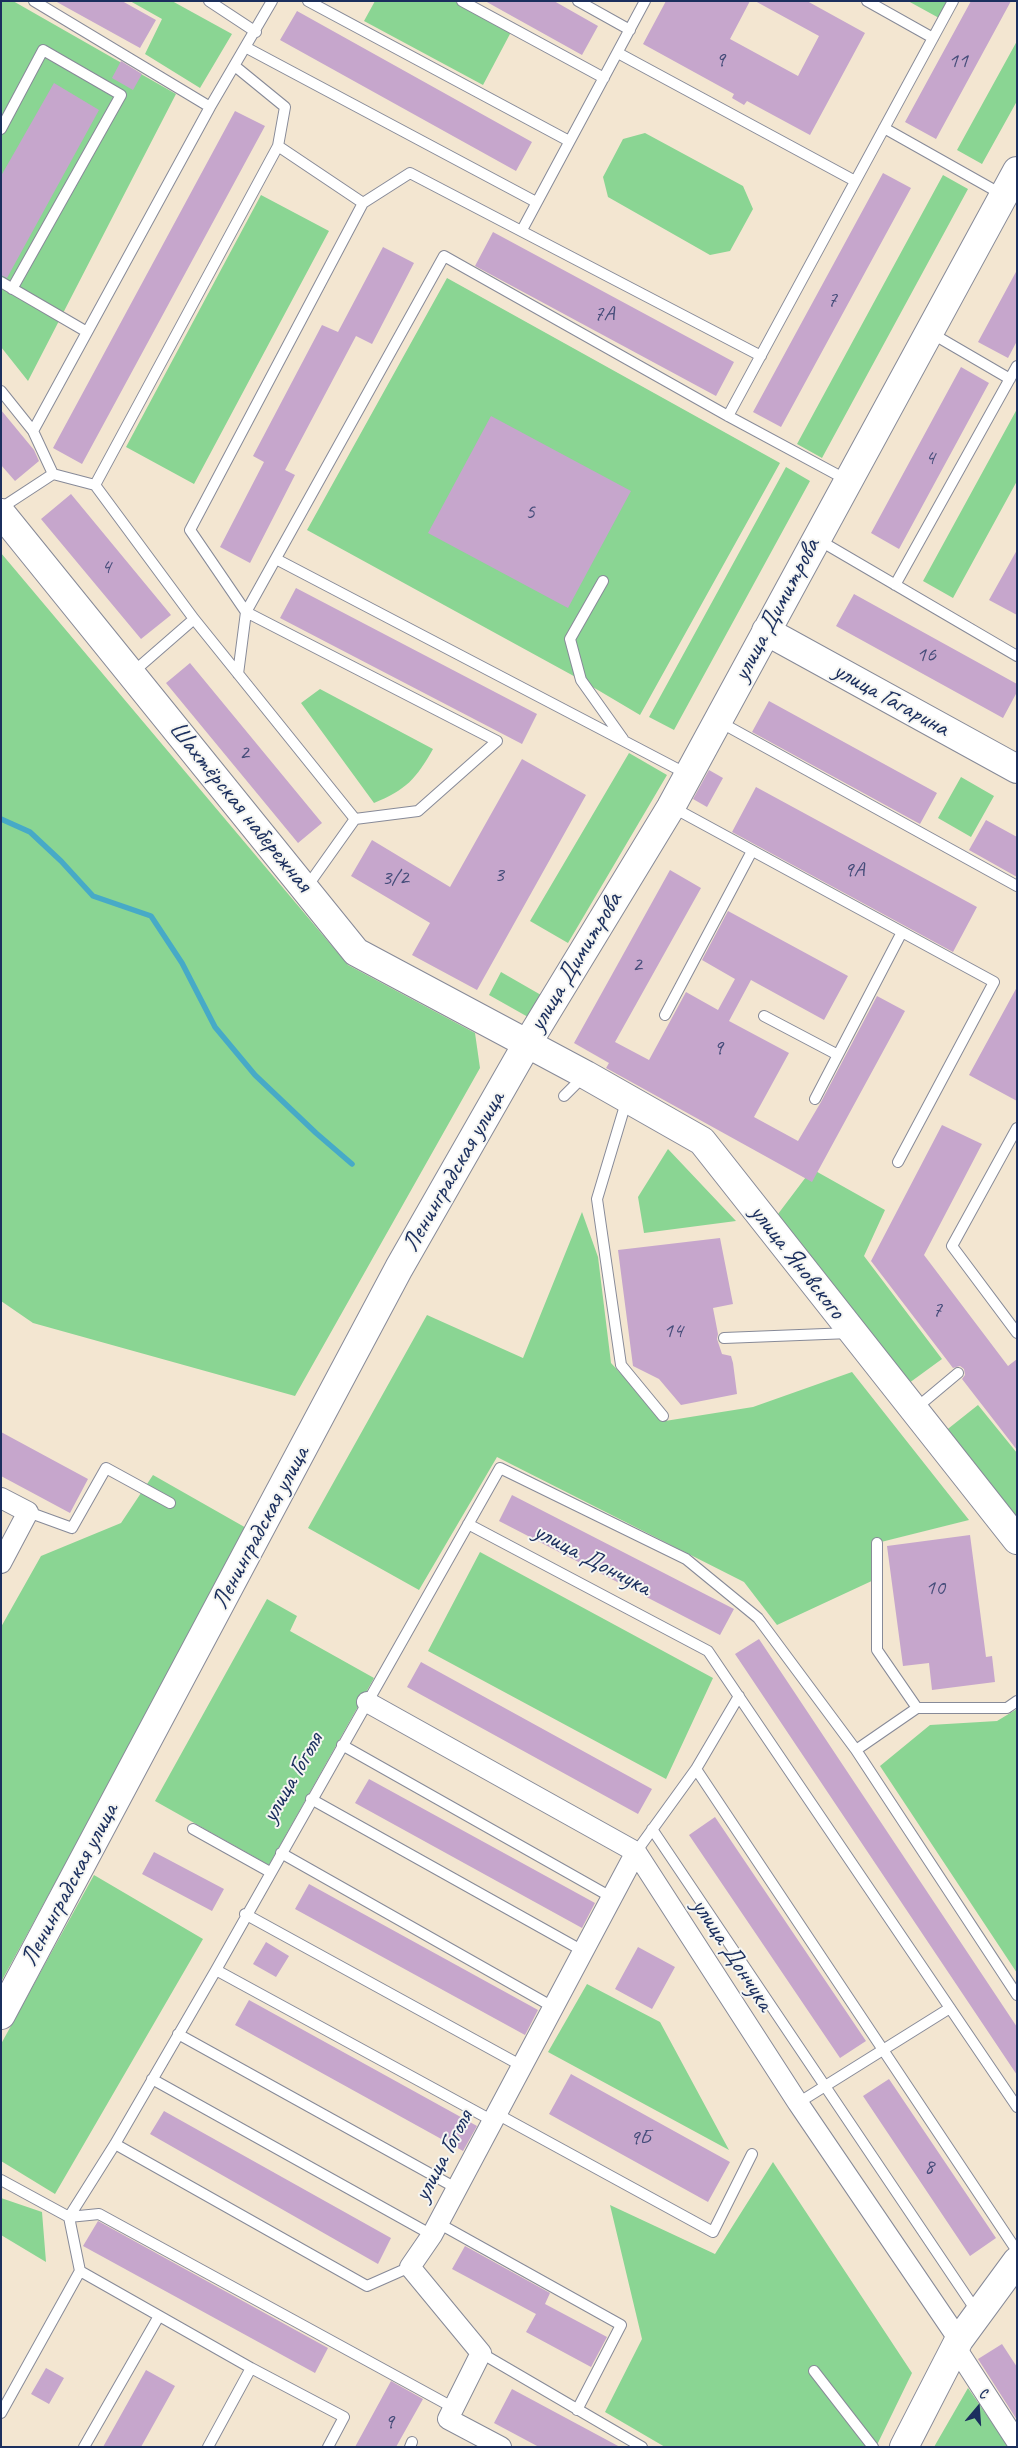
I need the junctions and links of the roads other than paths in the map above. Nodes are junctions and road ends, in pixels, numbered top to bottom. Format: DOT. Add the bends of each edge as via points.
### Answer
graph roads {
  1 [pos="34,1"];
  2 [pos="209,1"];
  3 [pos="272,1"];
  4 [pos="308,1"];
  5 [pos="462,1"];
  6 [pos="578,1"];
  7 [pos="645,1"];
  8 [pos="867,1"];
  9 [pos="953,1"];
  10 [pos="630,30"];
  11 [pos="256,32"];
  12 [pos="933,38"];
  13 [pos="247,48"];
  14 [pos="618,53"];
  15 [pos="236,67"];
  16 [pos="604,78"];
  17 [pos="210,107"];
  18 [pos="1,128"];
  19 [pos="884,128"];
  20 [pos="569,141"];
  21 [pos="278,146"];
  22 [pos="1017,171"];
  23 [pos="855,181"];
  24 [pos="1003,195"];
  25 [pos="363,202"];
  26 [pos="536,202"];
  27 [pos="522,230"];
  28 [pos="1,282"];
  29 [pos="12,289"];
  30 [pos="87,332"];
  31 [pos="929,332"];
  32 [pos="761,356"];
  33 [pos="1017,366"];
  34 [pos="1010,379"];
  35 [pos="1,391"];
  36 [pos="728,416"];
  37 [pos="33,431"];
  38 [pos="53,474"];
  39 [pos="848,481"];
  40 [pos="95,485"];
  41 [pos="1,508"];
  42 [pos="1,513"];
  43 [pos="816,539"];
  44 [pos="276,559"];
  45 [pos="603,581"];
  46 [pos="895,585"];
  47 [pos="246,612"];
  48 [pos="194,619"];
  49 [pos="766,631"];
  50 [pos="1017,656"];
  51 [pos="131,674"];
  52 [pos="238,674"];
  53 [pos="717,720"];
  54 [pos="624,741"];
  55 [pos="1017,769"];
  56 [pos="688,774"];
  57 [pos="671,807"];
  58 [pos="355,819"];
  59 [pos="752,851"];
  60 [pos="1017,886"];
  61 [pos="306,889"];
  62 [pos="902,932"];
  63 [pos="664,1016"];
  64 [pos="764,1016"];
  65 [pos="527,1044"];
  66 [pos="838,1055"];
  67 [pos="586,1075"];
  68 [pos="564,1096"];
  69 [pos="628,1098"];
  70 [pos="815,1098"];
  71 [pos="1017,1128"];
  72 [pos="898,1162"];
  73 [pos="854,1333"];
  74 [pos="1017,1333"];
  75 [pos="724,1338"];
  76 [pos="958,1373"];
  77 [pos="914,1409"];
  78 [pos="663,1416"];
  79 [pos="1,1498"];
  80 [pos="170,1503"];
  81 [pos="28,1512"];
  82 [pos="468,1524"];
  83 [pos="1017,1540"];
  84 [pos="877,1543"];
  85 [pos="1,1562"];
  86 [pos="739,1696"];
  87 [pos="1017,1701"];
  88 [pos="367,1702"];
  89 [pos="918,1708"];
  90 [pos="342,1745"];
  91 [pos="856,1750"];
  92 [pos="696,1769"];
  93 [pos="312,1799"];
  94 [pos="192,1829"];
  95 [pos="652,1829"];
  96 [pos="636,1852"];
  97 [pos="281,1853"];
  98 [pos="270,1872"];
  99 [pos="611,1897"];
  100 [pos="245,1914"];
  101 [pos="583,1951"];
  102 [pos="216,1970"];
  103 [pos="1017,1996"];
  104 [pos="553,2007"];
  105 [pos="950,2008"];
  106 [pos="1,2015"];
  107 [pos="178,2034"];
  108 [pos="883,2049"];
  109 [pos="522,2066"];
  110 [pos="152,2079"];
  111 [pos="825,2086"];
  112 [pos="798,2103"];
  113 [pos="1017,2106"];
  114 [pos="495,2117"];
  115 [pos="115,2144"];
  116 [pos="752,2154"];
  117 [pos="1,2180"];
  118 [pos="456,2188"];
  119 [pos="69,2217"];
  120 [pos="435,2229"];
  121 [pos="1017,2250"];
  122 [pos="1017,2261"];
  123 [pos="410,2267"];
  124 [pos="80,2271"];
  125 [pos="978,2314"];
  126 [pos="159,2316"];
  127 [pos="958,2344"];
  128 [pos="481,2353"];
  129 [pos="251,2368"];
  130 [pos="814,2371"];
  131 [pos="454,2408"];
  132 [pos="577,2410"];
  133 [pos="1,2413"];
  134 [pos="1017,2442"];
  135 [pos="84,2447"];
  136 [pos="208,2447"];
  137 [pos="328,2447"];
  138 [pos="500,2447"];
  139 [pos="642,2447"];
  140 [pos="873,2447"];
  141 [pos="904,2447"];
  1 -- 17 [label="lane"];
  2 -- 11 [label="lane"];
  3 -- 11 [label="lane"];
  4 -- 20 [label="lane"];
  5 -- 16 [label="lane"];
  6 -- 10 [label="lane"];
  7 -- 10 [label="lane"];
  8 -- 12 [label="lane"];
  9 -- 12 [label="lane"];
  10 -- 14 [label="lane"];
  11 -- 13 [label="lane"];
  12 -- 19 [label="lane"];
  13 -- 15 [label="lane"];
  13 -- 26 [label="lane"];
  14 -- 16 [label="lane"];
  14 -- 23 [label="lane"];
  15 -- 17 [label="lane"];
  15 -- 21 [label="lane" via="285,107"];
  16 -- 20 [label="lane"];
  17 -- 30 [label="lane"];
  18 -- 29 [label="lane" via="42,50 121,95"];
  19 -- 23 [label="lane"];
  19 -- 24 [label="lane"];
  20 -- 26 [label="lane"];
  21 -- 25 [label="lane"];
  21 -- 40 [label="lane"];
  22 -- 24 [label="street, улица Димитрова"];
  23 -- 32 [label="lane"];
  24 -- 31 [label="street, улица Димитрова"];
  25 -- 27 [label="lane" via="410,173"];
  25 -- 47 [label="lane" via="190,530"];
  26 -- 27 [label="lane"];
  27 -- 32 [label="lane"];
  28 -- 29 [label="lane"];
  29 -- 30 [label="lane"];
  30 -- 37 [label="lane"];
  31 -- 34 [label="lane"];
  31 -- 39 [label="street, улица Димитрова"];
  32 -- 36 [label="lane"];
  33 -- 34 [label="lane"];
  34 -- 46 [label="lane"];
  35 -- 37 [label="lane"];
  36 -- 39 [label="lane"];
  36 -- 44 [label="lane" via="444,256"];
  37 -- 38 [label="lane"];
  38 -- 40 [label="lane"];
  38 -- 41 [label="lane"];
  39 -- 43 [label="street, улица Димитрова"];
  40 -- 48 [label="lane"];
  42 -- 51 [label="street, Шахтёрская набережная"];
  43 -- 46 [label="lane"];
  43 -- 49 [label="street, улица Димитрова"];
  44 -- 47 [label="lane"];
  44 -- 54 [label="lane"];
  45 -- 54 [label="lane" via="570,639 581,680"];
  46 -- 50 [label="lane"];
  47 -- 52 [label="lane"];
  47 -- 58 [label="lane" via="497,741 418,811"];
  48 -- 51 [label="lane"];
  48 -- 52 [label="lane"];
  49 -- 53 [label="street, улица Димитрова"];
  49 -- 55 [label="street, улица Гагарина"];
  51 -- 61 [label="street, Шахтёрская набережная"];
  52 -- 58 [label="lane"];
  53 -- 56 [label="street, улица Димитрова"];
  53 -- 60 [label="lane"];
  54 -- 56 [label="lane"];
  56 -- 57 [label="street, улица Димитрова"];
  57 -- 59 [label="lane"];
  57 -- 65 [label="street, улица Димитрова"];
  58 -- 61 [label="lane"];
  59 -- 62 [label="lane"];
  59 -- 63 [label="lane"];
  61 -- 65 [label="street, Шахтёрская набережная" via="356,952"];
  62 -- 66 [label="lane"];
  62 -- 72 [label="lane" via="994,982"];
  64 -- 66 [label="lane"];
  65 -- 67 [label="street, улица Яновского"];
  65 -- 106 [label="street, Ленинградская улица" via="394,1277"];
  66 -- 70 [label="lane"];
  67 -- 68 [label="lane"];
  67 -- 69 [label="street, улица Яновского"];
  69 -- 73 [label="street, улица Яновского" via="702,1141"];
  69 -- 78 [label="lane" via="597,1199 621,1365"];
  71 -- 74 [label="lane" via="952,1246"];
  73 -- 75 [label="lane"];
  73 -- 77 [label="street, улица Яновского"];
  76 -- 77 [label="lane"];
  77 -- 83 [label="street, улица Яновского"];
  79 -- 81 [label="street"];
  80 -- 81 [label="lane" via="106,1468 72,1528"];
  81 -- 85 [label="street"];
  82 -- 86 [label="lane, улица Дончука" via="708,1651"];
  82 -- 88 [label="lane, улица Гоголя"];
  82 -- 91 [label="lane, улица Гоголя" via="500,1468 686,1559 758,1618"];
  84 -- 89 [label="lane" via="877,1650"];
  86 -- 92 [label="lane"];
  86 -- 105 [label="lane, улица Дончука"];
  87 -- 89 [label="lane" via="1007,1708"];
  88 -- 90 [label="lane, улица Гоголя"];
  88 -- 96 [label="street, улица Дончука"];
  89 -- 91 [label="lane"];
  90 -- 93 [label="lane, улица Гоголя"];
  90 -- 99 [label="lane"];
  91 -- 103 [label="lane"];
  92 -- 95 [label="lane"];
  92 -- 108 [label="lane"];
  93 -- 97 [label="lane, улица Гоголя"];
  93 -- 101 [label="lane"];
  94 -- 98 [label="lane"];
  95 -- 96 [label="lane"];
  95 -- 111 [label="lane"];
  96 -- 99 [label="street, улица Гоголя"];
  96 -- 112 [label="street, улица Дончука"];
  97 -- 98 [label="lane, улица Гоголя"];
  97 -- 104 [label="lane"];
  98 -- 100 [label="lane, улица Гоголя"];
  99 -- 101 [label="street, улица Гоголя"];
  100 -- 102 [label="lane, улица Гоголя"];
  100 -- 109 [label="lane"];
  101 -- 104 [label="street, улица Гоголя"];
  102 -- 107 [label="lane, улица Гоголя"];
  102 -- 114 [label="lane"];
  104 -- 109 [label="street, улица Гоголя"];
  105 -- 108 [label="lane"];
  105 -- 113 [label="lane, улица Дончука"];
  107 -- 110 [label="lane, улица Гоголя"];
  107 -- 118 [label="lane"];
  108 -- 111 [label="lane"];
  108 -- 121 [label="lane"];
  109 -- 114 [label="street, улица Гоголя"];
  110 -- 115 [label="lane, улица Гоголя"];
  110 -- 120 [label="lane"];
  111 -- 112 [label="lane"];
  111 -- 125 [label="lane"];
  112 -- 127 [label="street, улица Дончука"];
  114 -- 116 [label="lane" via="713,2232"];
  114 -- 118 [label="street, улица Гоголя"];
  115 -- 119 [label="lane, улица Гоголя"];
  115 -- 123 [label="lane" via="367,2286"];
  117 -- 119 [label="lane"];
  118 -- 120 [label="street, улица Гоголя"];
  119 -- 124 [label="lane"];
  119 -- 131 [label="lane" via="99,2214"];
  120 -- 123 [label="street, улица Гоголя"];
  120 -- 132 [label="lane" via="621,2325"];
  122 -- 125 [label="street"];
  123 -- 128 [label="street"];
  124 -- 126 [label="lane"];
  124 -- 133 [label="lane"];
  125 -- 127 [label="street"];
  126 -- 129 [label="lane"];
  126 -- 135 [label="lane"];
  127 -- 134 [label="street, улица Дончука"];
  127 -- 141 [label="street"];
  128 -- 131 [label="street"];
  128 -- 132 [label="lane"];
  129 -- 136 [label="lane"];
  129 -- 137 [label="lane" via="344,2417"];
  130 -- 140 [label="lane"];
  131 -- 138 [label="street" via="448,2419"];
  132 -- 139 [label="lane"];
}
